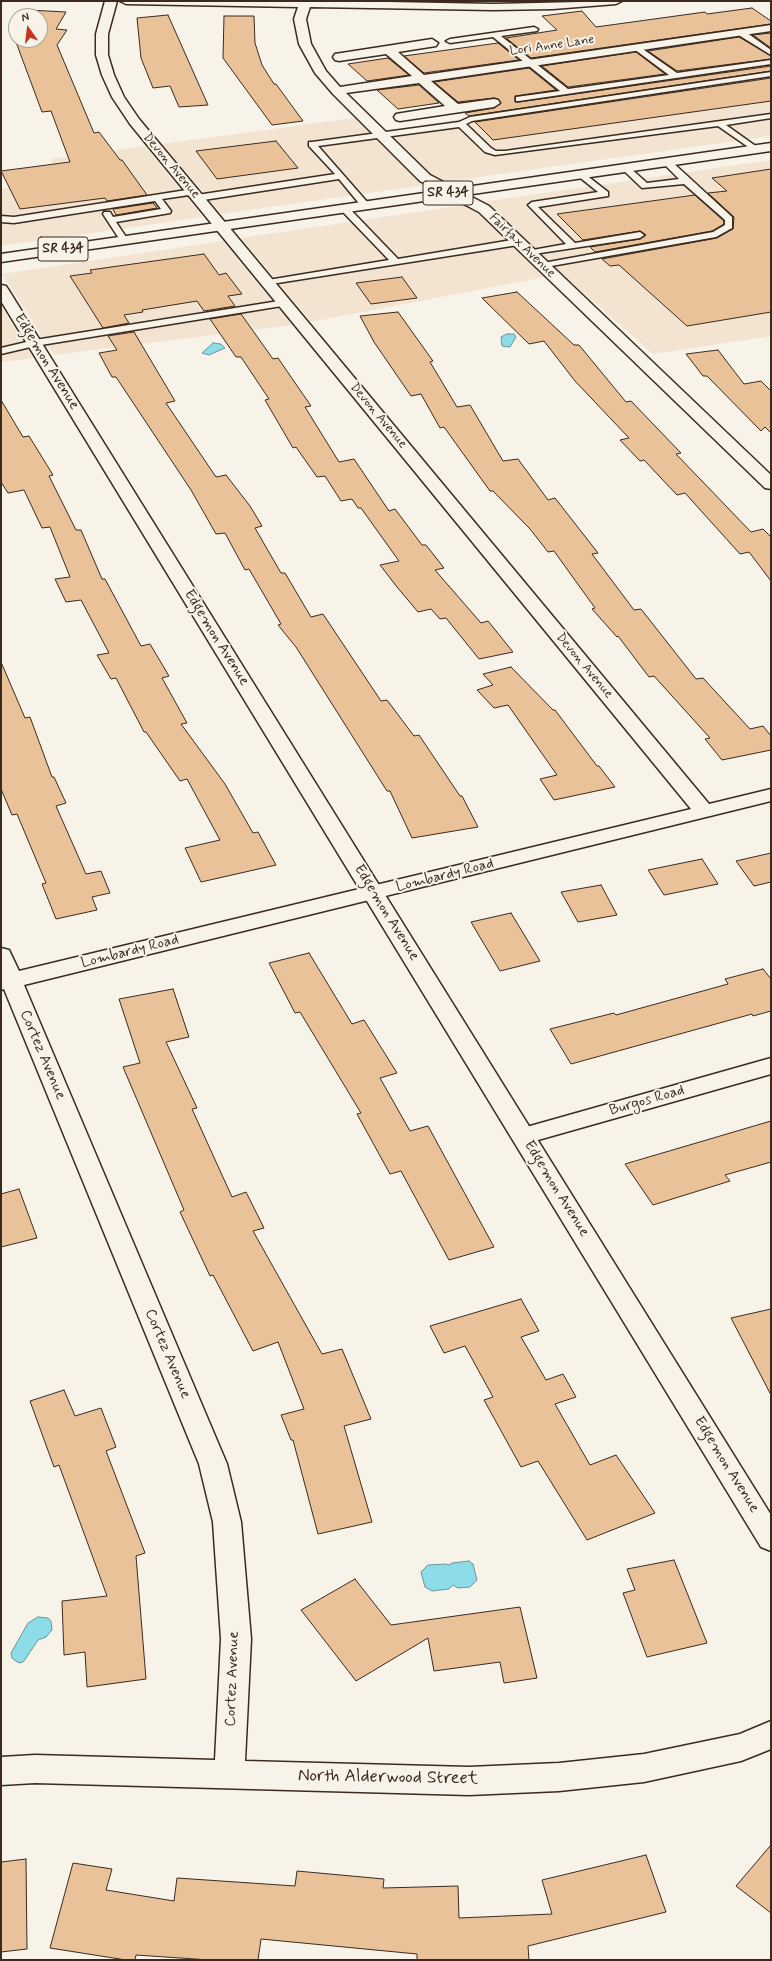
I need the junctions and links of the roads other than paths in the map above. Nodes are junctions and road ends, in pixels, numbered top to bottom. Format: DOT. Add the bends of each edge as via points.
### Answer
graph roads {
  1 [pos="111,1"];
  2 [pos="126,1"];
  3 [pos="610,1"];
  4 [pos="305,3"];
  5 [pos="495,4"];
  6 [pos="771,28"];
  7 [pos="534,29"];
  8 [pos="740,32"];
  9 [pos="495,35"];
  10 [pos="450,41"];
  11 [pos="432,43"];
  12 [pos="637,47"];
  13 [pos="389,50"];
  14 [pos="771,53"];
  15 [pos="339,56"];
  16 [pos="771,62"];
  17 [pos="529,63"];
  18 [pos="771,74"];
  19 [pos="676,76"];
  20 [pos="422,79"];
  21 [pos="337,91"];
  22 [pos="566,92"];
  23 [pos="519,99"];
  24 [pos="494,103"];
  25 [pos="455,108"];
  26 [pos="771,116"];
  27 [pos="400,117"];
  28 [pos="719,123"];
  29 [pos="461,124"];
  30 [pos="380,134"];
  31 [pos="770,148"];
  32 [pos="754,149"];
  33 [pos="666,162"];
  34 [pos="625,168"];
  35 [pos="581,174"];
  36 [pos="341,176"];
  37 [pos="686,181"];
  38 [pos="452,193"];
  39 [pos="195,195"];
  40 [pos="157,198"];
  41 [pos="365,205"];
  42 [pos="102,207"];
  43 [pos="344,208"];
  44 [pos="1,219"];
  45 [pos="111,220"];
  46 [pos="221,226"];
  47 [pos="640,235"];
  48 [pos="124,240"];
  49 [pos="518,242"];
  50 [pos="572,246"];
  51 [pos="530,253"];
  52 [pos="1,258"];
  53 [pos="396,262"];
  54 [pos="543,266"];
  55 [pos="268,283"];
  56 [pos="2,292"];
  57 [pos="285,303"];
  58 [pos="35,343"];
  59 [pos="1,351"];
  60 [pos="771,484"];
  61 [pos="771,794"];
  62 [pos="704,811"];
  63 [pos="374,893"];
  64 [pos="1,955"];
  65 [pos="6,982"];
  66 [pos="771,1066"];
  67 [pos="524,1136"];
  68 [pos="771,1539"];
  69 [pos="771,1735"];
  70 [pos="1,1771"];
  71 [pos="229,1775"];
  1 -- 39 [label="street, Devon Avenue" via="102,34 102,55 108,75 118,97 134,121"];
  2 -- 4 [label="street"];
  3 -- 5 [label="street" via="553,6"];
  4 -- 5 [label="street"];
  4 -- 21 [label="street, Fairfax Avenue" via="300,19 305,44 321,73"];
  6 -- 8 [label="street, Lori Anne Lane"];
  7 -- 9 [label="lane"];
  8 -- 12 [label="street, Lori Anne Lane"];
  8 -- 14 [label="lane"];
  9 -- 10 [label="lane"];
  9 -- 17 [label="lane"];
  11 -- 13 [label="street"];
  12 -- 17 [label="street, Lori Anne Lane"];
  12 -- 19 [label="lane"];
  13 -- 15 [label="street"];
  13 -- 20 [label="street"];
  16 -- 19 [label="lane"];
  17 -- 20 [label="street, Lori Anne Lane"];
  17 -- 22 [label="lane"];
  18 -- 29 [label="lane" via="470,118"];
  19 -- 22 [label="lane"];
  20 -- 21 [label="street, Lori Anne Lane"];
  20 -- 25 [label="street"];
  21 -- 30 [label="street, Fairfax Avenue"];
  22 -- 23 [label="lane"];
  24 -- 25 [label="street"];
  25 -- 27 [label="street"];
  26 -- 28 [label="lane"];
  28 -- 29 [label="lane" via="505,154 488,150"];
  28 -- 32 [label="lane"];
  29 -- 30 [label="lane"];
  30 -- 36 [label="lane" via="312,144"];
  30 -- 38 [label="street, Fairfax Avenue" via="425,178"];
  31 -- 32 [label="street, SR 434"];
  32 -- 33 [label="street, SR 434"];
  33 -- 34 [label="street, SR 434"];
  33 -- 37 [label="lane"];
  34 -- 35 [label="street, SR 434"];
  34 -- 37 [label="lane" via="644,186"];
  35 -- 38 [label="street, SR 434"];
  35 -- 50 [label="lane" via="605,194 532,206"];
  36 -- 39 [label="lane"];
  36 -- 41 [label="lane"];
  37 -- 54 [label="lane" via="729,219 729,226 716,234"];
  38 -- 41 [label="street, SR 434"];
  38 -- 49 [label="street, Fairfax Avenue" via="484,209"];
  39 -- 40 [label="lane"];
  39 -- 46 [label="street, Devon Avenue"];
  40 -- 42 [label="lane"];
  40 -- 45 [label="lane" via="166,211"];
  41 -- 43 [label="street, SR 434"];
  42 -- 44 [label="lane" via="14,220"];
  42 -- 45 [label="lane"];
  43 -- 46 [label="street, SR 434"];
  43 -- 53 [label="lane"];
  45 -- 48 [label="lane"];
  46 -- 48 [label="street, SR 434"];
  46 -- 55 [label="street, Devon Avenue"];
  47 -- 50 [label="lane"];
  48 -- 52 [label="street, SR 434"];
  49 -- 51 [label="street, Fairfax Avenue"];
  49 -- 53 [label="lane"];
  50 -- 51 [label="lane"];
  51 -- 54 [label="street, Fairfax Avenue"];
  53 -- 55 [label="lane"];
  54 -- 60 [label="street, Fairfax Avenue"];
  55 -- 57 [label="street, Devon Avenue"];
  56 -- 58 [label="street, Edgemon Avenue"];
  57 -- 58 [label="lane"];
  57 -- 62 [label="street, Devon Avenue"];
  58 -- 59 [label="lane"];
  58 -- 63 [label="street, Edgemon Avenue"];
  61 -- 62 [label="street, Lombardy Road"];
  62 -- 63 [label="street, Lombardy Road"];
  63 -- 65 [label="street, Lombardy Road"];
  63 -- 67 [label="street, Edgemon Avenue"];
  64 -- 65 [label="street, Cortez Avenue"];
  65 -- 71 [label="street, Cortez Avenue" via="213,1464 227,1522 236,1639"];
  66 -- 67 [label="street, Burgos Road"];
  67 -- 68 [label="street, Edgemon Avenue"];
  69 -- 71 [label="street, North Alderwood Street" via="741,1747 644,1768 559,1777 469,1781"];
  70 -- 71 [label="street, North Alderwood Street" via="35,1769"];
}
